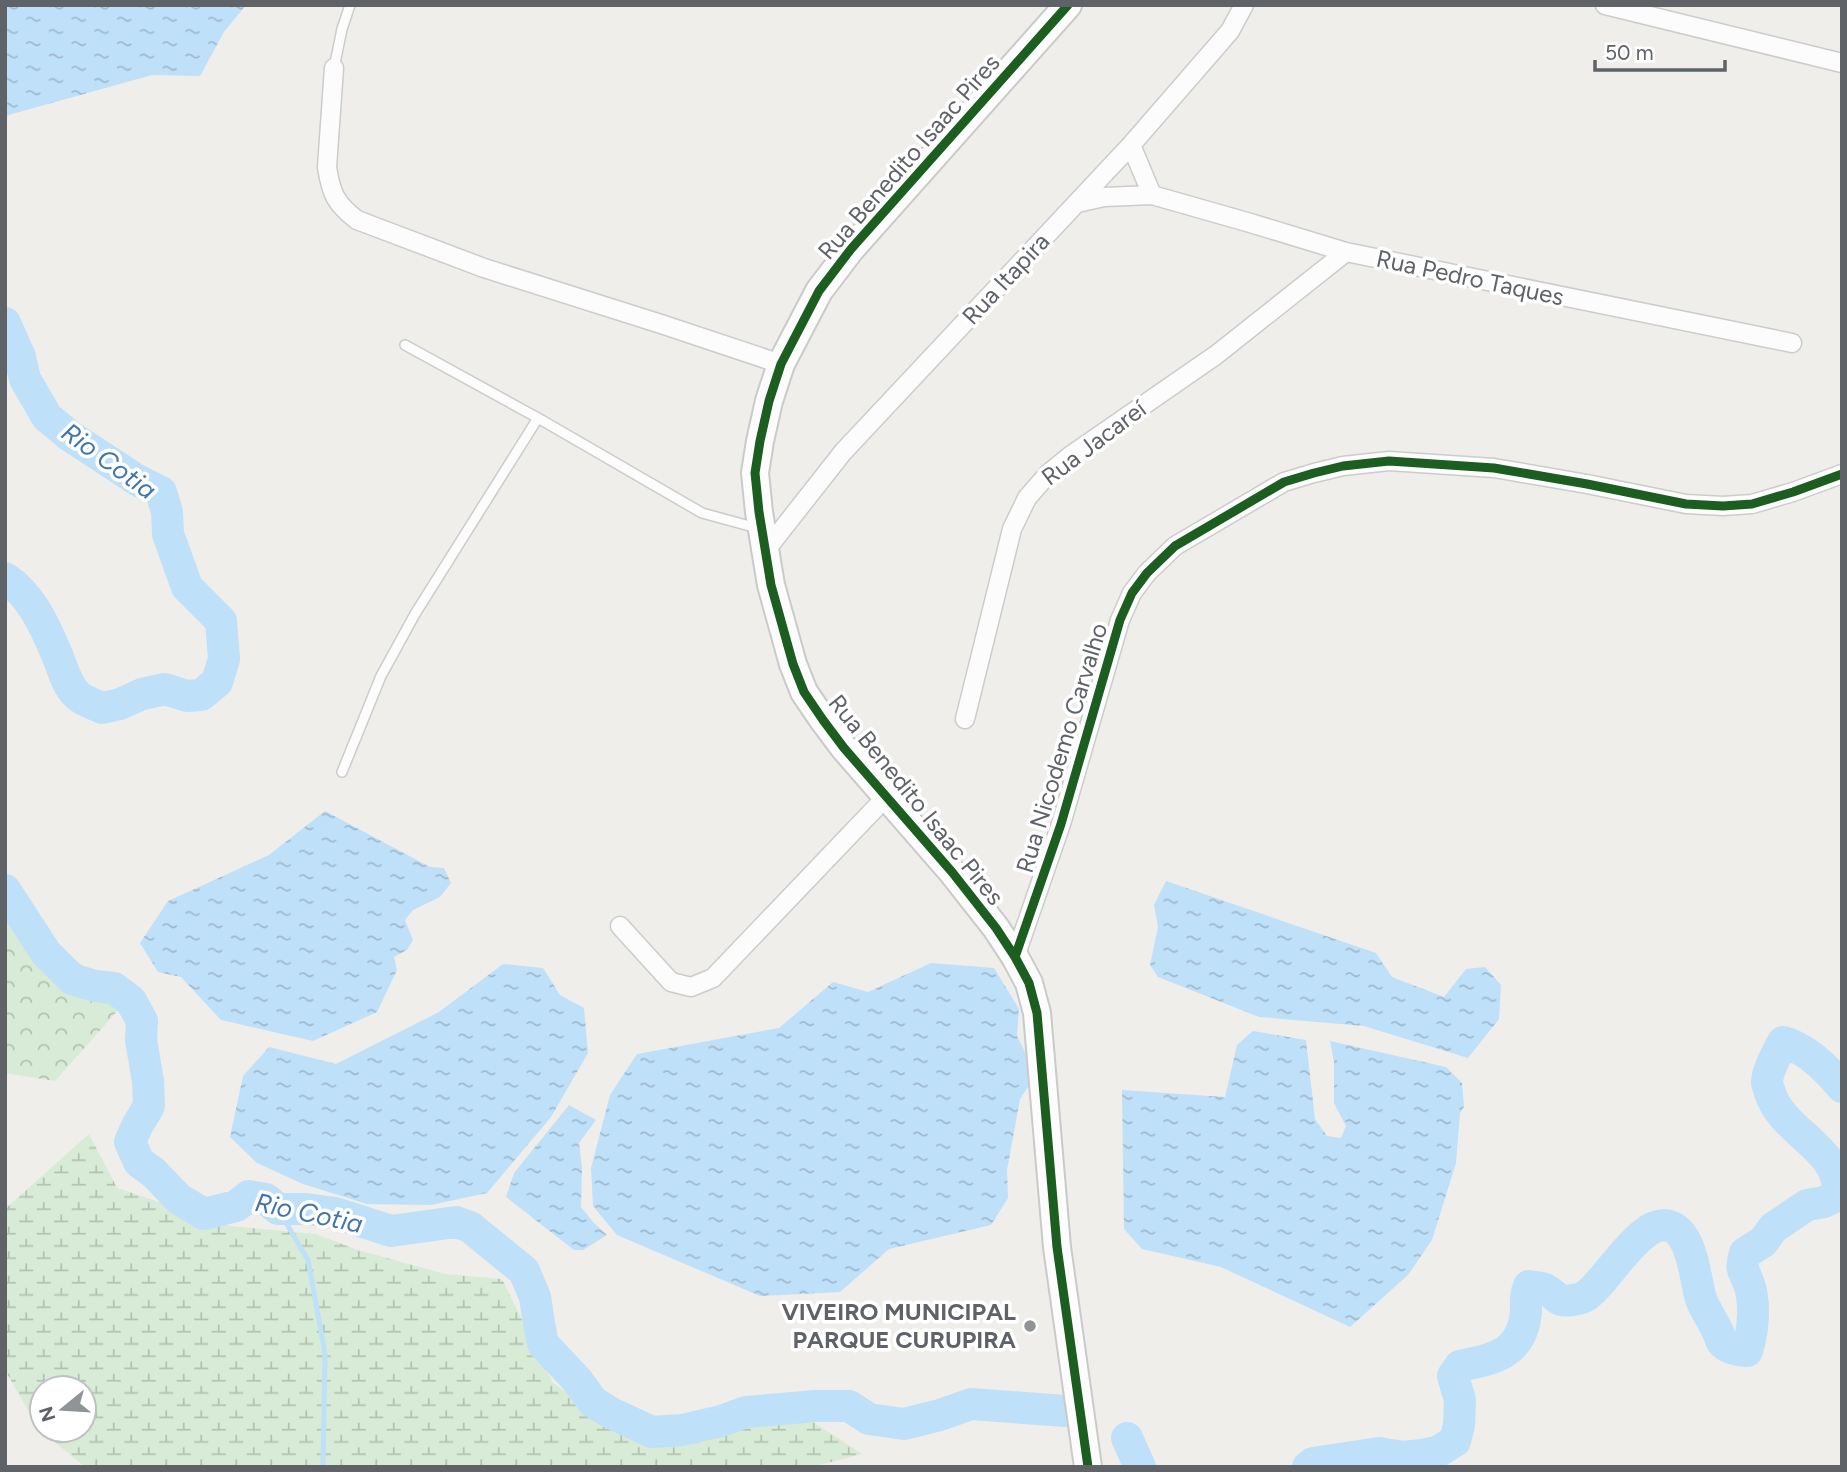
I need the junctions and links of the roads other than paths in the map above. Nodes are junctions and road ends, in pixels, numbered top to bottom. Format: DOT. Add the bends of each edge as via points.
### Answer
graph roads {
  1 [pos="350,5"];
  2 [pos="1068,5"];
  3 [pos="1244,5"];
  4 [pos="1605,5"];
  5 [pos="1842,63"];
  6 [pos="334,68"];
  7 [pos="1131,145"];
  8 [pos="1152,195"];
  9 [pos="1077,203"];
  10 [pos="1346,252"];
  11 [pos="1792,343"];
  12 [pos="405,345"];
  13 [pos="781,364"];
  14 [pos="538,418"];
  15 [pos="1842,474"];
  16 [pos="764,540"];
  17 [pos="965,719"];
  18 [pos="342,772"];
  19 [pos="886,797"];
  20 [pos="620,926"];
  21 [pos="1016,957"];
  22 [pos="1088,1467"];
  1 -- 6 [label="lane"];
  2 -- 13 [label="street, Rua Benedito Isaac Pires" via="851,249 819,291"];
  3 -- 7 [label="street, Rua Itapira" via="1230,31"];
  4 -- 5 [label="street"];
  6 -- 13 [label="street" via="329,184 335,199 357,220 484,268"];
  7 -- 8 [label="street"];
  7 -- 9 [label="street, Rua Itapira"];
  8 -- 9 [label="street, Rua Pedro Taques"];
  8 -- 10 [label="street, Rua Pedro Taques"];
  9 -- 16 [label="street, Rua Itapira"];
  10 -- 11 [label="street, Rua Pedro Taques"];
  10 -- 17 [label="street, Rua Jacareí" via="1216,355 1070,456 1027,498 1012,529"];
  12 -- 14 [label="lane"];
  13 -- 16 [label="street, Rua Benedito Isaac Pires" via="755,473"];
  14 -- 16 [label="lane" via="702,513"];
  14 -- 18 [label="lane" via="415,614 381,676"];
  15 -- 21 [label="street, Rua Nicodemo Carvalho" via="1752,504 1723,506 1686,504 1494,468 1389,461 1343,466 1284,482 1228,514 1175,546 1132,593"];
  16 -- 19 [label="street, Rua Benedito Isaac Pires" via="771,585 804,692"];
  19 -- 20 [label="street" via="713,978 691,986 671,982"];
  19 -- 21 [label="street, Rua Benedito Isaac Pires"];
  21 -- 22 [label="street, Rua Benedito Isaac Pires" via="1037,1013 1057,1247"];
}
